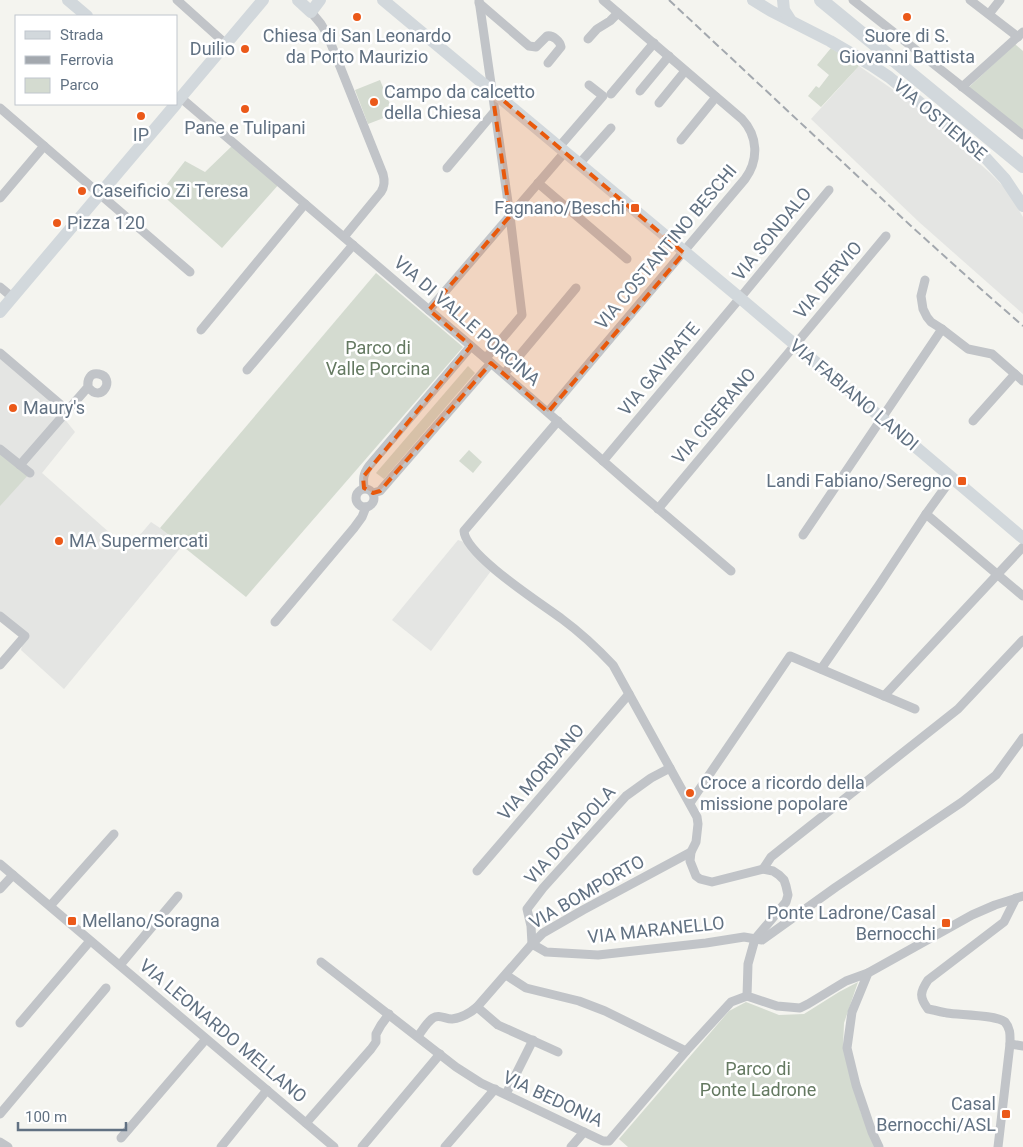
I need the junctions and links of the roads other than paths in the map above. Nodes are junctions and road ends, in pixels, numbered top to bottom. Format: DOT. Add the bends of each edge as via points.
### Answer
graph roads {
  1 [pos="68,0"];
  2 [pos="177,0"];
  3 [pos="264,0"];
  4 [pos="298,0"];
  5 [pos="320,0"];
  6 [pos="383,0"];
  7 [pos="603,0"];
  8 [pos="754,0"];
  9 [pos="783,0"];
  10 [pos="821,0"];
  11 [pos="853,0"];
  12 [pos="970,0"];
  13 [pos="1000,0"];
  14 [pos="479,1"];
  15 [pos="311,12"];
  16 [pos="618,13"];
  17 [pos="988,14"];
  18 [pos="86,15"];
  19 [pos="791,21"];
  20 [pos="1020,35"];
  21 [pos="588,40"];
  22 [pos="654,43"];
  23 [pos="226,44"];
  24 [pos="669,56"];
  25 [pos="548,63"];
  26 [pos="685,71"];
  27 [pos="589,85"];
  28 [pos="962,87"];
  29 [pos="640,90"];
  30 [pos="492,91"];
  31 [pos="611,94"];
  32 [pos="716,97"];
  33 [pos="178,99"];
  34 [pos="178,101"];
  35 [pos="658,103"];
  36 [pos="173,105"];
  37 [pos="0,108"];
  38 [pos="495,111"];
  39 [pos="611,128"];
  40 [pos="1023,135"];
  41 [pos="681,140"];
  42 [pos="44,146"];
  43 [pos="562,150"];
  44 [pos="579,164"];
  45 [pos="1023,166"];
  46 [pos="447,168"];
  47 [pos="538,183"];
  48 [pos="829,190"];
  49 [pos="99,194"];
  50 [pos="0,198"];
  51 [pos="305,204"];
  52 [pos="1023,206"];
  53 [pos="510,216"];
  54 [pos="886,236"];
  55 [pos="344,237"];
  56 [pos="353,245"];
  57 [pos="684,252"];
  58 [pos="628,259"];
  59 [pos="190,272"];
  60 [pos="925,280"];
  61 [pos="0,287"];
  62 [pos="576,288"];
  63 [pos="12,297"];
  64 [pos="740,298"];
  65 [pos="429,310"];
  66 [pos="0,312"];
  67 [pos="942,329"];
  68 [pos="202,330"];
  69 [pos="795,345"];
  70 [pos="471,346"];
  71 [pos="0,353"];
  72 [pos="488,361"];
  73 [pos="247,370"];
  74 [pos="504,374"];
  75 [pos="1015,374"];
  76 [pos="1023,382"];
  77 [pos="88,387"];
  78 [pos="68,411"];
  79 [pos="548,412"];
  80 [pos="882,418"];
  81 [pos="558,421"];
  82 [pos="973,421"];
  83 [pos="0,449"];
  84 [pos="603,461"];
  85 [pos="20,465"];
  86 [pos="30,473"];
  87 [pos="952,478"];
  88 [pos="364,488"];
  89 [pos="373,493"];
  90 [pos="366,507"];
  91 [pos="658,508"];
  92 [pos="926,514"];
  93 [pos="1021,532"];
  94 [pos="803,535"];
  95 [pos="1023,547"];
  96 [pos="731,570"];
  97 [pos="997,574"];
  98 [pos="1023,596"];
  99 [pos="0,616"];
  100 [pos="275,622"];
  101 [pos="1023,640"];
  102 [pos="0,665"];
  103 [pos="821,669"];
  104 [pos="629,694"];
  105 [pos="884,696"];
  106 [pos="915,710"];
  107 [pos="1023,738"];
  108 [pos="670,768"];
  109 [pos="690,803"];
  110 [pos="114,834"];
  111 [pos="691,852"];
  112 [pos="0,864"];
  113 [pos="763,869"];
  114 [pos="477,871"];
  115 [pos="13,875"];
  116 [pos="0,889"];
  117 [pos="178,896"];
  118 [pos="1019,897"];
  119 [pos="50,906"];
  120 [pos="755,939"];
  121 [pos="90,941"];
  122 [pos="532,944"];
  123 [pos="321,962"];
  124 [pos="120,965"];
  125 [pos="868,972"];
  126 [pos="506,975"];
  127 [pos="106,988"];
  128 [pos="747,996"];
  129 [pos="477,1007"];
  130 [pos="389,1014"];
  131 [pos="20,1023"];
  132 [pos="418,1036"];
  133 [pos="206,1039"];
  134 [pos="532,1040"];
  135 [pos="1010,1044"];
  136 [pos="1023,1046"];
  137 [pos="686,1051"];
  138 [pos="558,1052"];
  139 [pos="440,1054"];
  140 [pos="495,1089"];
  141 [pos="267,1090"];
  142 [pos="506,1094"];
  143 [pos="0,1114"];
  144 [pos="306,1123"];
  145 [pos="584,1132"];
  146 [pos="121,1138"];
  147 [pos="0,1142"];
  148 [pos="612,1145"];
  149 [pos="8,1147"];
  150 [pos="221,1147"];
  151 [pos="334,1147"];
  152 [pos="362,1147"];
  153 [pos="445,1147"];
  154 [pos="571,1147"];
  155 [pos="879,1147"];
  156 [pos="998,1147"];
  1 -- 18 [label="street"];
  2 -- 23 [label="street"];
  3 -- 23 [label="street"];
  4 -- 15 [label="street"];
  5 -- 15 [label="street"];
  6 -- 30 [label="street, VIA FABIANO LANDI"];
  7 -- 16 [label="street, VIA COSTANTINO BESCHI"];
  8 -- 19 [label="street, VIA OSTIENSE"];
  9 -- 19 [label="street" via="784,10"];
  10 -- 45 [label="main road"];
  11 -- 28 [label="street"];
  12 -- 17 [label="street"];
  13 -- 17 [label="street"];
  14 -- 25 [label="street" via="529,46 536,47 547,36 560,43 561,47"];
  14 -- 30 [label="street"];
  15 -- 55 [label="street" via="327,34 385,181 381,192"];
  16 -- 21 [label="street"];
  16 -- 22 [label="street, VIA COSTANTINO BESCHI"];
  17 -- 20 [label="street"];
  19 -- 52 [label="street, VIA OSTIENSE" via="855,55 903,88 983,155"];
  20 -- 28 [label="street"];
  22 -- 24 [label="street, VIA COSTANTINO BESCHI"];
  22 -- 31 [label="street"];
  23 -- 33 [label="street"];
  24 -- 26 [label="street, VIA COSTANTINO BESCHI"];
  24 -- 29 [label="street"];
  26 -- 32 [label="street, VIA COSTANTINO BESCHI"];
  26 -- 35 [label="street"];
  27 -- 43 [label="street" via="602,96"];
  28 -- 40 [label="street"];
  30 -- 38 [label="street"];
  30 -- 43 [label="street, VIA FABIANO LANDI"];
  32 -- 41 [label="street"];
  32 -- 57 [label="street, VIA COSTANTINO BESCHI" via="750,128 755,144 754,161 745,179"];
  34 -- 51 [label="street, VIA DI VALLE PORCINA"];
  36 -- 49 [label="street"];
  37 -- 42 [label="street"];
  38 -- 46 [label="street"];
  38 -- 53 [label="street"];
  39 -- 44 [label="street"];
  42 -- 49 [label="street"];
  42 -- 50 [label="street"];
  43 -- 44 [label="street, VIA FABIANO LANDI"];
  43 -- 47 [label="street"];
  44 -- 57 [label="street, VIA FABIANO LANDI"];
  47 -- 53 [label="street"];
  47 -- 58 [label="street"];
  48 -- 64 [label="street, VIA SONDALO"];
  49 -- 59 [label="street"];
  49 -- 63 [label="street"];
  51 -- 55 [label="street, VIA DI VALLE PORCINA"];
  51 -- 68 [label="street"];
  53 -- 65 [label="street"];
  53 -- 72 [label="street" via="522,315"];
  54 -- 69 [label="street, VIA DERVIO"];
  55 -- 56 [label="street, VIA DI VALLE PORCINA"];
  56 -- 65 [label="street, VIA DI VALLE PORCINA"];
  56 -- 73 [label="street"];
  57 -- 64 [label="street, VIA FABIANO LANDI"];
  57 -- 79 [label="street, VIA COSTANTINO BESCHI"];
  60 -- 67 [label="street" via="921,296 923,309 931,322"];
  61 -- 63 [label="street"];
  62 -- 74 [label="street"];
  63 -- 66 [label="street"];
  64 -- 69 [label="street, VIA FABIANO LANDI"];
  64 -- 84 [label="street, VIA GAVIRATE"];
  65 -- 70 [label="street, VIA DI VALLE PORCINA"];
  67 -- 75 [label="street" via="968,349 992,354"];
  67 -- 80 [label="street"];
  69 -- 80 [label="street, VIA FABIANO LANDI"];
  69 -- 91 [label="street, VIA CISERANO"];
  70 -- 72 [label="street, VIA DI VALLE PORCINA"];
  70 -- 88 [label="street" via="364,472"];
  71 -- 78 [label="street"];
  72 -- 74 [label="street, VIA DI VALLE PORCINA"];
  72 -- 89 [label="street" via="380,490"];
  74 -- 79 [label="street, VIA DI VALLE PORCINA"];
  75 -- 76 [label="street"];
  75 -- 82 [label="street"];
  77 -- 78 [label="street"];
  78 -- 85 [label="street"];
  79 -- 81 [label="street, VIA DI VALLE PORCINA"];
  80 -- 87 [label="street, VIA FABIANO LANDI"];
  80 -- 94 [label="street"];
  81 -- 84 [label="street, VIA DI VALLE PORCINA"];
  81 -- 104 [label="street" via="464,531 464,537 509,581 596,646 613,665"];
  83 -- 85 [label="street"];
  84 -- 91 [label="street, VIA DI VALLE PORCINA"];
  85 -- 86 [label="street"];
  87 -- 92 [label="street"];
  87 -- 93 [label="street, VIA FABIANO LANDI"];
  88 -- 89 [label="street"];
  88 -- 90 [label="street" via="358,491 356,498 359,505"];
  89 -- 90 [label="street" via="374,501"];
  90 -- 100 [label="street" via="354,528"];
  91 -- 96 [label="street, VIA DI VALLE PORCINA"];
  92 -- 97 [label="street"];
  92 -- 103 [label="street"];
  95 -- 97 [label="street"];
  97 -- 98 [label="street"];
  97 -- 105 [label="street"];
  99 -- 102 [label="street" via="25,636"];
  101 -- 113 [label="street" via="958,709 771,857"];
  103 -- 105 [label="street"];
  103 -- 109 [label="street" via="790,656"];
  104 -- 108 [label="street"];
  104 -- 114 [label="street, VIA MORDANO"];
  105 -- 106 [label="street"];
  107 -- 120 [label="street" via="996,775 962,802 762,940"];
  108 -- 109 [label="street"];
  108 -- 122 [label="street, VIA DOVADOLA" via="626,796 543,888 528,909"];
  109 -- 111 [label="street" via="698,824"];
  110 -- 119 [label="street"];
  111 -- 113 [label="street" via="692,868 700,880 712,882"];
  111 -- 122 [label="street, VIA BOMPORTO" via="543,933"];
  112 -- 115 [label="street, VIA LEONARDO MELLANO"];
  113 -- 120 [label="street" via="773,871 784,880 788,896 779,912"];
  115 -- 116 [label="street"];
  115 -- 119 [label="street, VIA LEONARDO MELLANO"];
  117 -- 124 [label="street"];
  118 -- 125 [label="street" via="972,915"];
  118 -- 135 [label="street" via="1004,922 922,988 922,1000 928,1009 1003,1020 1008,1026"];
  119 -- 121 [label="street, VIA LEONARDO MELLANO"];
  120 -- 122 [label="street, VIA MARANELLO" via="744,937 598,955 546,952"];
  120 -- 128 [label="street" via="748,964"];
  121 -- 124 [label="street, VIA LEONARDO MELLANO"];
  121 -- 131 [label="street"];
  122 -- 126 [label="street, VIA BOMPORTO"];
  123 -- 130 [label="street, VIA BEDONIA"];
  124 -- 133 [label="street, VIA LEONARDO MELLANO"];
  125 -- 128 [label="street" via="800,1008 777,1006"];
  125 -- 155 [label="street" via="852,1012 847,1048 859,1095"];
  126 -- 129 [label="street, VIA BOMPORTO"];
  126 -- 137 [label="street" via="526,988 605,1011"];
  127 -- 143 [label="street"];
  128 -- 137 [label="street, VIA BEDONIA" via="731,1002"];
  129 -- 132 [label="street, VIA BOMPORTO" via="454,1019 435,1016"];
  129 -- 134 [label="street" via="498,1025"];
  130 -- 132 [label="street, VIA BEDONIA"];
  130 -- 144 [label="street" via="371,1049"];
  132 -- 139 [label="street, VIA BEDONIA"];
  133 -- 141 [label="street, VIA LEONARDO MELLANO"];
  133 -- 146 [label="street"];
  134 -- 138 [label="street"];
  134 -- 142 [label="street"];
  135 -- 136 [label="street"];
  135 -- 156 [label="street"];
  137 -- 148 [label="street, VIA BEDONIA"];
  139 -- 140 [label="street, VIA BEDONIA"];
  139 -- 152 [label="street"];
  140 -- 142 [label="street, VIA BEDONIA"];
  140 -- 153 [label="street"];
  141 -- 144 [label="street, VIA LEONARDO MELLANO"];
  141 -- 150 [label="street"];
  142 -- 145 [label="street, VIA BEDONIA"];
  144 -- 151 [label="street, VIA LEONARDO MELLANO"];
  145 -- 148 [label="street, VIA BEDONIA"];
  145 -- 154 [label="street"];
  147 -- 149 [label="street"];
}
